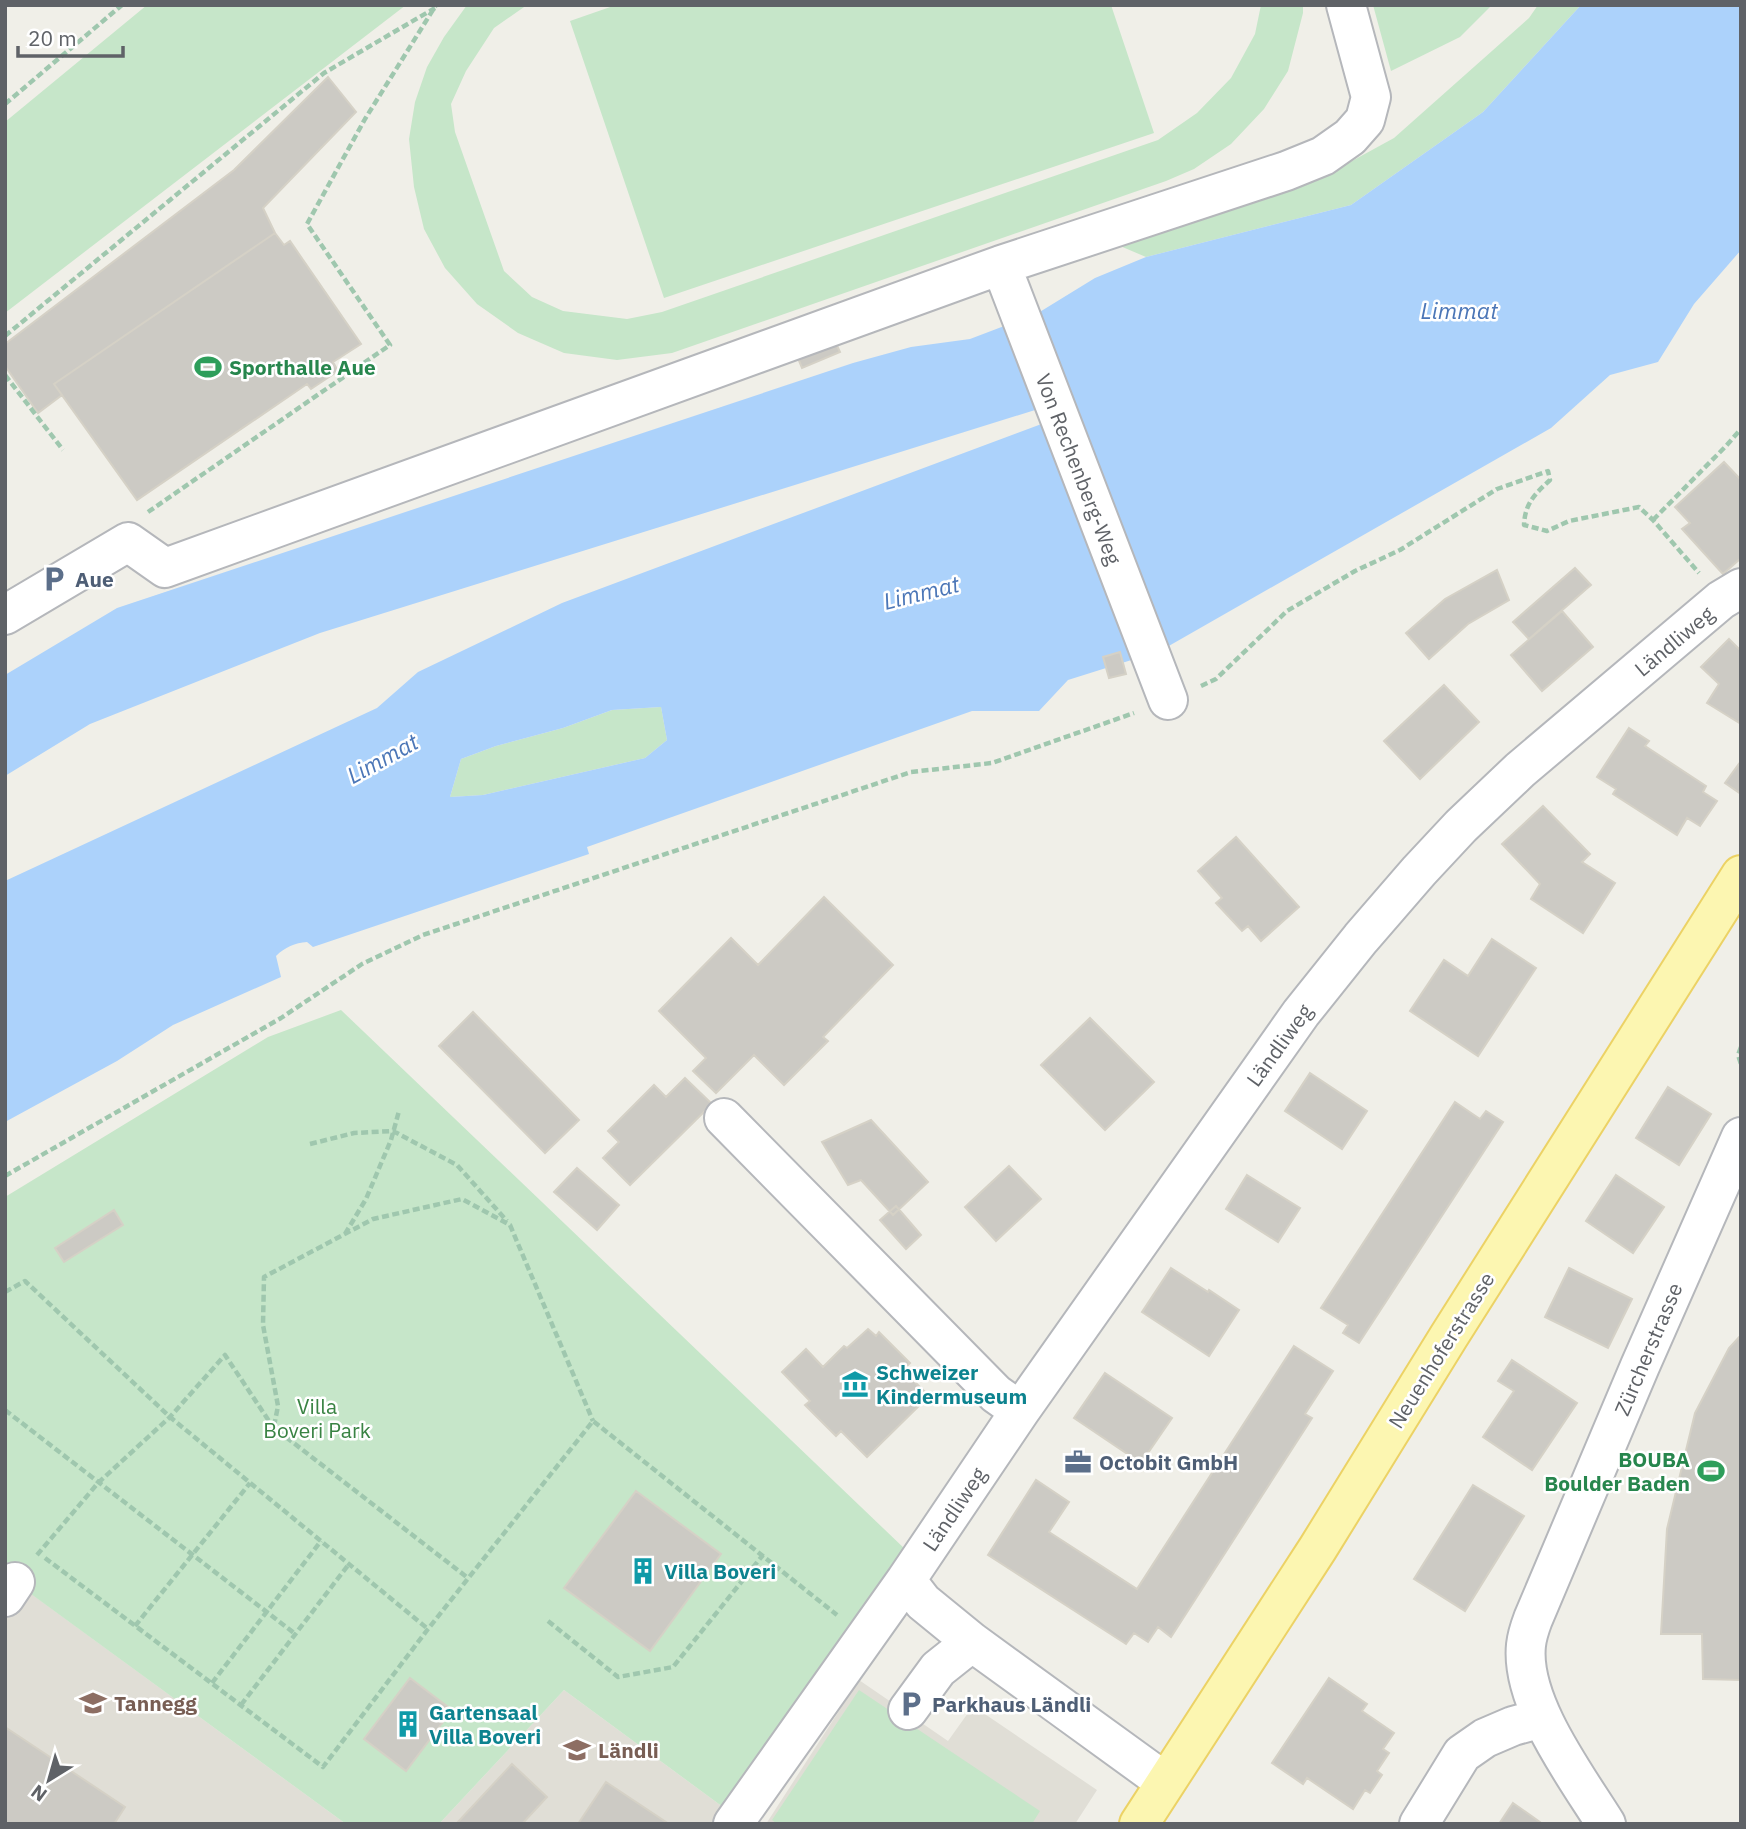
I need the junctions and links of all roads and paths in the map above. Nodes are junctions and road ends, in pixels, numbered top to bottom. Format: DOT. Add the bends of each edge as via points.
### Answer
graph roads {
  1 [pos="122,5"];
  2 [pos="1346,5"];
  3 [pos="436,6"];
  4 [pos="5,104"];
  5 [pos="1001,265"];
  6 [pos="5,336"];
  7 [pos="5,375"];
  8 [pos="1741,429"];
  9 [pos="63,450"];
  10 [pos="143,516"];
  11 [pos="1653,520"];
  12 [pos="1691,564"];
  13 [pos="1741,588"];
  14 [pos="5,615"];
  15 [pos="1163,687"];
  16 [pos="1741,876"];
  17 [pos="1741,1047"];
  18 [pos="1741,1064"];
  19 [pos="399,1111"];
  20 [pos="724,1118"];
  21 [pos="393,1131"];
  22 [pos="1741,1137"];
  23 [pos="310,1144"];
  24 [pos="5,1176"];
  25 [pos="510,1225"];
  26 [pos="345,1234"];
  27 [pos="5,1292"];
  28 [pos="5,1410"];
  29 [pos="1020,1411"];
  30 [pos="170,1417"];
  31 [pos="593,1421"];
  32 [pos="273,1427"];
  33 [pos="98,1483"];
  34 [pos="250,1483"];
  35 [pos="321,1541"];
  36 [pos="763,1555"];
  37 [pos="192,1556"];
  38 [pos="349,1564"];
  39 [pos="20,1578"];
  40 [pos="468,1578"];
  41 [pos="906,1580"];
  42 [pos="266,1611"];
  43 [pos="548,1621"];
  44 [pos="135,1626"];
  45 [pos="428,1629"];
  46 [pos="294,1633"];
  47 [pos="866,1637"];
  48 [pos="972,1642"];
  49 [pos="212,1683"];
  50 [pos="241,1705"];
  51 [pos="908,1710"];
  52 [pos="1542,1718"];
  53 [pos="1165,1782"];
  54 [pos="733,1824"];
  55 [pos="1139,1824"];
  56 [pos="1419,1824"];
  57 [pos="1606,1824"];
  1 -- 4 [label="path"];
  2 -- 5 [label="street" via="1371,97 1364,120 1350,137 1322,156 1286,171"];
  3 -- 6 [label="path" via="324,73"];
  3 -- 10 [label="path" via="365,119 307,224 390,345"];
  5 -- 14 [label="street" via="165,568 128,542"];
  5 -- 15 [label="street, Von Rechenberg-Weg"];
  7 -- 9 [label="path"];
  8 -- 11 [label="path"];
  11 -- 12 [label="path"];
  11 -- 15 [label="path" via="1639,507 1569,521 1547,531 1524,526 1532,497 1550,480 1548,471 1497,489 1400,550 1287,611 1216,679"];
  13 -- 29 [label="street, Ländliweg" via="1721,600 1520,771 1419,871 1301,1013"];
  15 -- 24 [label="path" via="992,763 911,772 423,935 362,964 281,1018"];
  16 -- 53 [label="main road, Neuenhoferstrasse" via="1318,1548"];
  17 -- 18 [label="path"];
  19 -- 21 [label="path"];
  20 -- 29 [label="street" via="996,1394"];
  21 -- 23 [label="path" via="354,1133"];
  21 -- 25 [label="path" via="457,1165"];
  21 -- 26 [label="path" via="366,1199"];
  22 -- 52 [label="street, Zürcherstrasse" via="1532,1619 1527,1669"];
  25 -- 26 [label="path" via="462,1199 373,1219"];
  25 -- 31 [label="path"];
  26 -- 32 [label="path" via="264,1278 263,1325 278,1406"];
  27 -- 30 [label="path" via="25,1281"];
  28 -- 33 [label="path"];
  29 -- 41 [label="street, Ländliweg"];
  30 -- 32 [label="path" via="225,1355"];
  30 -- 33 [label="path"];
  30 -- 34 [label="path"];
  31 -- 36 [label="path"];
  31 -- 40 [label="path"];
  32 -- 40 [label="path"];
  33 -- 37 [label="path"];
  33 -- 39 [label="path"];
  34 -- 35 [label="path"];
  34 -- 37 [label="path"];
  35 -- 38 [label="path"];
  35 -- 42 [label="path"];
  36 -- 43 [label="path" via="673,1667 618,1677"];
  36 -- 47 [label="path"];
  37 -- 42 [label="path"];
  37 -- 44 [label="path"];
  38 -- 45 [label="path"];
  38 -- 46 [label="path"];
  39 -- 44 [label="path"];
  40 -- 45 [label="path"];
  41 -- 47 [label="street, Ländliweg"];
  41 -- 48 [label="street" via="922,1602"];
  42 -- 46 [label="path"];
  42 -- 49 [label="path"];
  44 -- 49 [label="path"];
  45 -- 50 [label="path" via="323,1767"];
  46 -- 50 [label="path"];
  47 -- 54 [label="street, Ländliweg"];
  48 -- 51 [label="street" via="938,1669"];
  48 -- 53 [label="street"];
  49 -- 50 [label="path"];
  52 -- 56 [label="street" via="1485,1738 1462,1754"];
  52 -- 57 [label="street, Zürcherstrasse"];
  53 -- 55 [label="main road, Neuenhoferstrasse"];
}
